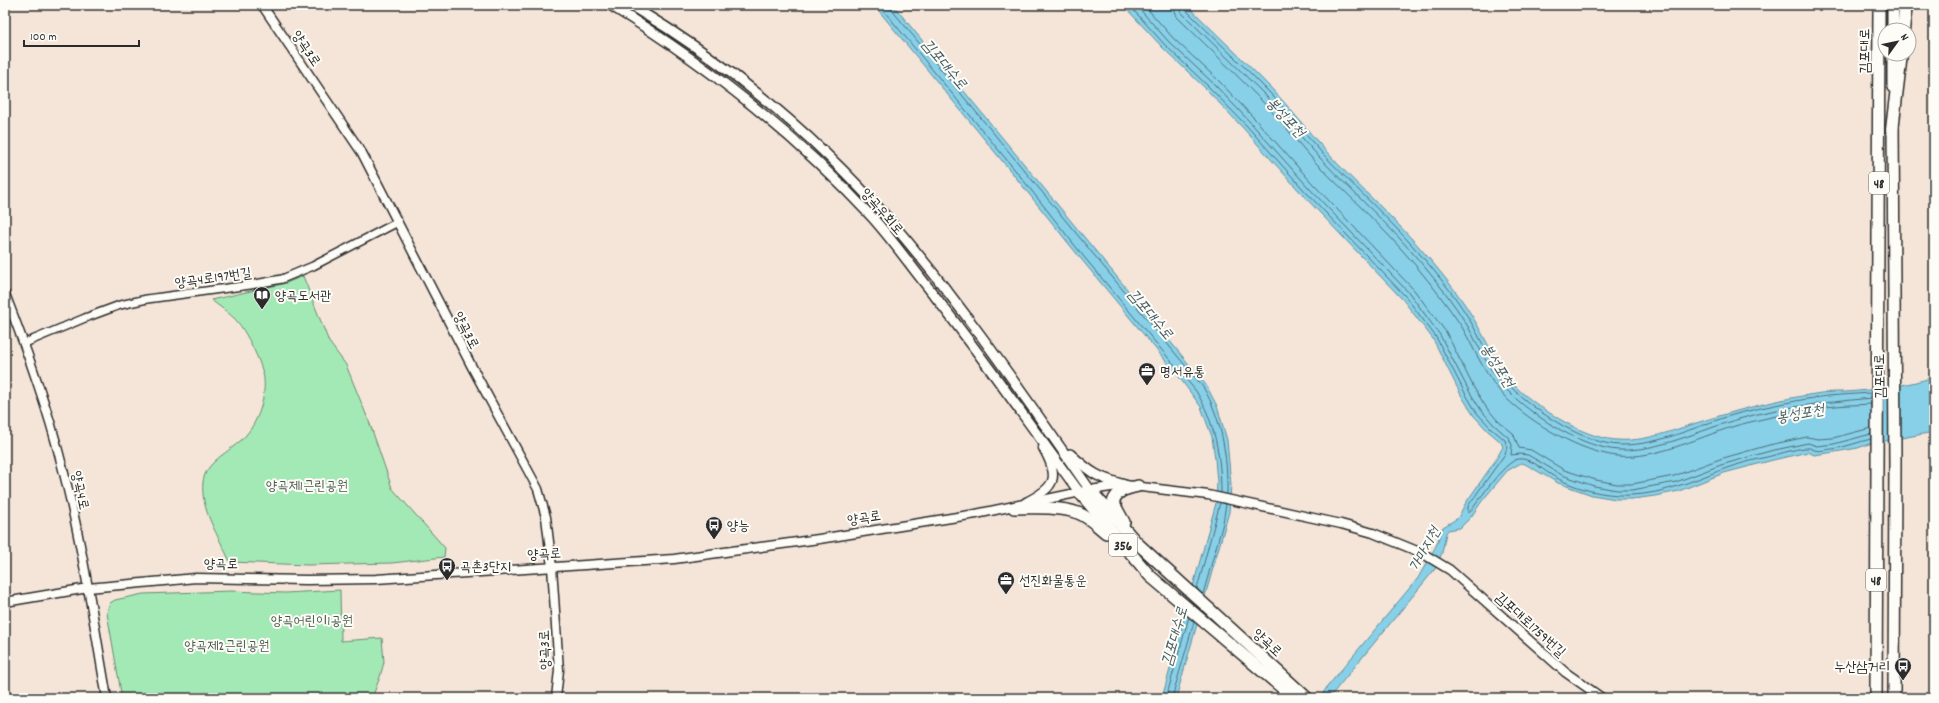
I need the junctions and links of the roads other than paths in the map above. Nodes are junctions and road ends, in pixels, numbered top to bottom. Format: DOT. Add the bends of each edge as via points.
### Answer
graph roads {
  1 [pos="262,5"];
  2 [pos="610,5"];
  3 [pos="630,5"];
  4 [pos="1879,5"];
  5 [pos="1893,5"];
  6 [pos="1906,5"];
  7 [pos="1893,22"];
  8 [pos="1904,22"];
  9 [pos="1893,62"];
  10 [pos="1900,62"];
  11 [pos="1892,130"];
  12 [pos="398,222"];
  13 [pos="5,294"];
  14 [pos="25,343"];
  15 [pos="1033,430"];
  16 [pos="1057,443"];
  17 [pos="1125,485"];
  18 [pos="1138,486"];
  19 [pos="1085,492"];
  20 [pos="1014,508"];
  21 [pos="1137,543"];
  22 [pos="552,567"];
  23 [pos="1150,576"];
  24 [pos="88,588"];
  25 [pos="5,602"];
  26 [pos="1876,692"];
  27 [pos="1894,693"];
  28 [pos="1302,697"];
  29 [pos="107,698"];
  30 [pos="556,698"];
  31 [pos="1602,698"];
  1 -- 12 [label="street, 양곡3로" via="355,140"];
  2 -- 15 [label="main road, 양곡우회로" via="689,55 738,92 783,130 834,179 903,255"];
  3 -- 16 [label="main road, 양곡우회로" via="742,81 783,114 858,186 893,225 966,317"];
  4 -- 26 [label="main road, 김포대로 / 48"];
  5 -- 7 [label="main road, 김포대로"];
  6 -- 8 [label="highway"];
  9 -- 11 [label="main road, 김포대로 / 48"];
  10 -- 11 [label="highway"];
  11 -- 27 [label="main road, 김포대로 / 48"];
  12 -- 14 [label="street, 양곡4로197번길" via="287,277 264,283 120,305"];
  12 -- 22 [label="street, 양곡3로" via="472,367 538,488 546,517"];
  13 -- 14 [label="street, 양곡4로"];
  14 -- 24 [label="street, 양곡4로" via="61,459"];
  15 -- 19 [label="main road, 양곡우회로"];
  15 -- 20 [label="street" via="1052,467 1053,479 1050,486 1038,495"];
  16 -- 17 [label="main road" via="1101,479"];
  16 -- 19 [label="main road, 양곡우회로"];
  17 -- 18 [label="street"];
  17 -- 19 [label="street"];
  18 -- 21 [label="main road" via="1120,492 1113,502"];
  18 -- 31 [label="street, 김포대로1759번길" via="1211,496 1341,524 1373,533 1422,553 1472,588 1565,672"];
  19 -- 20 [label="street, 양곡로"];
  19 -- 21 [label="main road, 356"];
  19 -- 23 [label="main road, 356"];
  20 -- 22 [label="street, 양곡로" via="674,559"];
  20 -- 23 [label="main road" via="1078,513 1090,520"];
  21 -- 28 [label="main road, 양곡로 / 356"];
  22 -- 24 [label="street, 양곡로" via="376,578 196,578"];
  22 -- 30 [label="street, 양곡3로" via="559,670"];
  23 -- 28 [label="main road, 양곡로 / 356" via="1210,628"];
  24 -- 25 [label="street, 양곡로"];
  24 -- 29 [label="street, 양곡4로"];
  26 -- 27 [label="main road"];
}
